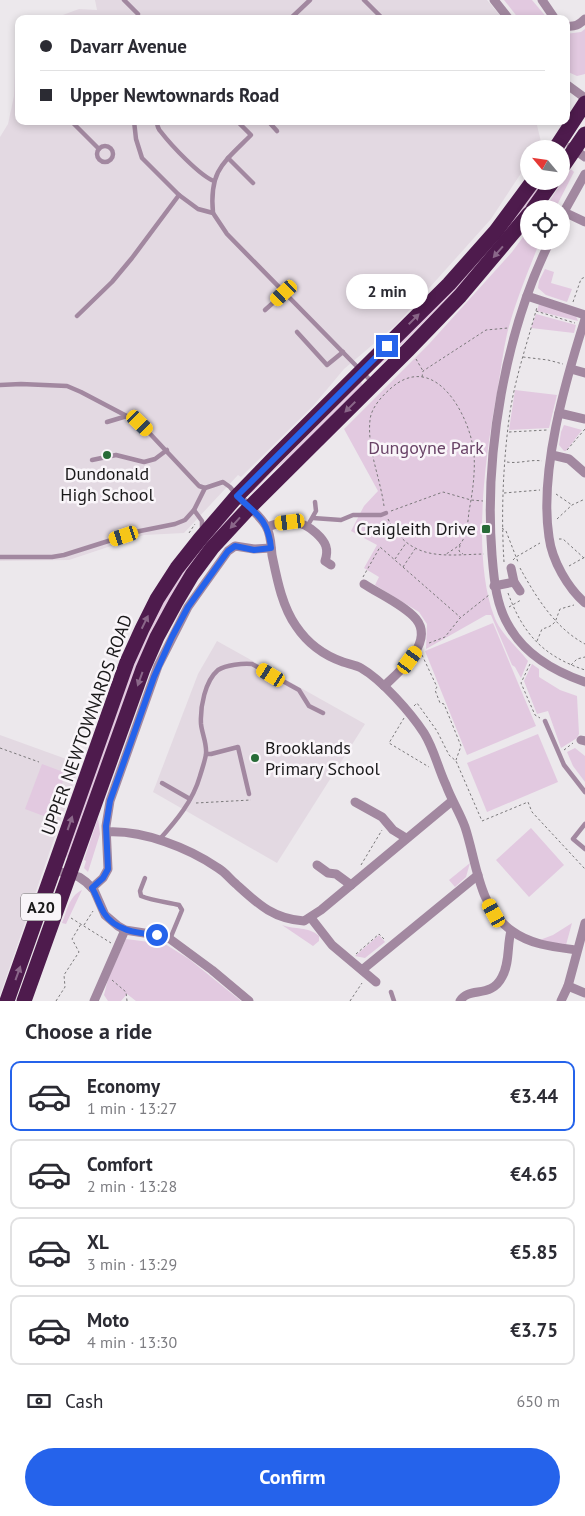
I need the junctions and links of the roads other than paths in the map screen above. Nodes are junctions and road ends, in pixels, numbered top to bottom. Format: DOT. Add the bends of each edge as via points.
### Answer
graph roads {
  1 [pos="124,0"];
  2 [pos="310,0"];
  3 [pos="364,0"];
  4 [pos="494,0"];
  5 [pos="542,0"];
  6 [pos="138,14"];
  7 [pos="294,15"];
  8 [pos="379,15"];
  9 [pos="506,15"];
  10 [pos="553,15"];
  11 [pos="585,19"];
  12 [pos="570,26"];
  13 [pos="570,87"];
  14 [pos="585,98"];
  15 [pos="585,103"];
  16 [pos="75,125"];
  17 [pos="134,125"];
  18 [pos="158,125"];
  19 [pos="241,125"];
  20 [pos="272,125"];
  21 [pos="278,130"];
  22 [pos="585,134"];
  23 [pos="561,140"];
  24 [pos="99,149"];
  25 [pos="580,153"];
  26 [pos="228,158"];
  27 [pos="570,161"];
  28 [pos="585,174"];
  29 [pos="214,181"];
  30 [pos="252,183"];
  31 [pos="526,190"];
  32 [pos="179,195"];
  33 [pos="570,200"];
  34 [pos="213,213"];
  35 [pos="570,217"];
  36 [pos="585,222"];
  37 [pos="520,225"];
  38 [pos="546,250"];
  39 [pos="284,293"];
  40 [pos="527,296"];
  41 [pos="265,310"];
  42 [pos="585,315"];
  43 [pos="77,316"];
  44 [pos="585,319"];
  45 [pos="297,332"];
  46 [pos="343,352"];
  47 [pos="571,369"];
  48 [pos="362,371"];
  49 [pos="585,373"];
  50 [pos="374,384"];
  51 [pos="0,385"];
  52 [pos="559,413"];
  53 [pos="127,416"];
  54 [pos="585,419"];
  55 [pos="107,422"];
  56 [pos="167,450"];
  57 [pos="552,455"];
  58 [pos="92,460"];
  59 [pos="585,473"];
  60 [pos="205,488"];
  61 [pos="237,496"];
  62 [pos="315,502"];
  63 [pos="249,508"];
  64 [pos="194,510"];
  65 [pos="386,513"];
  66 [pos="310,522"];
  67 [pos="267,527"];
  68 [pos="193,537"];
  69 [pos="271,548"];
  70 [pos="0,557"];
  71 [pos="331,565"];
  72 [pos="508,567"];
  73 [pos="510,583"];
  74 [pos="364,584"];
  75 [pos="494,586"];
  76 [pos="524,593"];
  77 [pos="583,601"];
  78 [pos="585,682"];
  79 [pos="384,686"];
  80 [pos="323,713"];
  81 [pos="545,721"];
  82 [pos="206,754"];
  83 [pos="162,783"];
  84 [pos="585,792"];
  85 [pos="250,794"];
  86 [pos="190,799"];
  87 [pos="452,801"];
  88 [pos="355,802"];
  89 [pos="585,824"];
  90 [pos="107,832"];
  91 [pos="406,838"];
  92 [pos="159,840"];
  93 [pos="585,849"];
  94 [pos="317,865"];
  95 [pos="54,870"];
  96 [pos="70,874"];
  97 [pos="478,876"];
  98 [pos="145,878"];
  99 [pos="351,885"];
  100 [pos="92,888"];
  101 [pos="311,918"];
  102 [pos="585,923"];
  103 [pos="125,930"];
  104 [pos="511,931"];
  105 [pos="170,939"];
  106 [pos="576,950"];
  107 [pos="364,972"];
  108 [pos="376,982"];
  109 [pos="568,986"];
  110 [pos="391,992"];
  111 [pos="585,993"];
  112 [pos="97,1000"];
  113 [pos="7,1001"];
  114 [pos="24,1001"];
  115 [pos="249,1001"];
  116 [pos="394,1001"];
  117 [pos="460,1001"];
  118 [pos="561,1001"];
  1 -- 6 [label="lane"];
  2 -- 7 [label="lane"];
  3 -- 8 [label="lane"];
  4 -- 9 [label="street"];
  5 -- 10 [label="street"];
  11 -- 12 [label="street"];
  13 -- 14 [label="street"];
  15 -- 23 [label="highway"];
  16 -- 24 [label="lane"];
  17 -- 32 [label="lane" via="142,158"];
  18 -- 29 [label="lane" via="159,131 199,172"];
  19 -- 26 [label="lane" via="251,135"];
  20 -- 21 [label="lane"];
  22 -- 25 [label="highway"];
  25 -- 27 [label="highway"];
  26 -- 29 [label="lane"];
  26 -- 30 [label="lane"];
  28 -- 33 [label="street"];
  29 -- 34 [label="lane"];
  48 -- 31 [label="highway, UPPER NEWTOWNARDS ROAD / A20, one-way" via="449,284 496,231"];
  32 -- 34 [label="lane" via="198,209"];
  32 -- 43 [label="lane" via="112,282"];
  34 -- 39 [label="lane" via="227,234"];
  35 -- 36 [label="street"];
  37 -- 50 [label="highway, UPPER NEWTOWNARDS ROAD / A20, one-way" via="460,296"];
  38 -- 40 [label="street"];
  39 -- 41 [label="lane"];
  39 -- 46 [label="lane"];
  40 -- 42 [label="street"];
  40 -- 75 [label="street" via="501,398 494,442 490,500"];
  44 -- 47 [label="street"];
  45 -- 46 [label="lane" via="327,365"];
  46 -- 48 [label="lane"];
  47 -- 49 [label="street"];
  47 -- 52 [label="street"];
  48 -- 50 [label="lane"];
  48 -- 61 [label="highway, UPPER NEWTOWNARDS ROAD / A20"];
  50 -- 63 [label="highway, UPPER NEWTOWNARDS ROAD / A20, one-way"];
  51 -- 53 [label="lane" via="67,386"];
  52 -- 54 [label="street"];
  52 -- 57 [label="street"];
  53 -- 55 [label="lane"];
  53 -- 56 [label="lane" via="140,423"];
  56 -- 58 [label="lane" via="144,462 116,454"];
  56 -- 60 [label="lane" via="199,486"];
  57 -- 59 [label="street" via="566,458"];
  57 -- 77 [label="street" via="548,491 550,540 561,571"];
  60 -- 61 [label="lane" via="223,482"];
  60 -- 64 [label="lane"];
  61 -- 63 [label="street"];
  61 -- 68 [label="highway, UPPER NEWTOWNARDS ROAD / A20"];
  62 -- 66 [label="lane" via="316,511"];
  63 -- 67 [label="street"];
  63 -- 96 [label="highway, UPPER NEWTOWNARDS ROAD / A20, one-way" via="192,575 157,637"];
  64 -- 68 [label="lane" via="202,524"];
  64 -- 70 [label="lane" via="186,520 175,524 140,531 64,555"];
  65 -- 66 [label="lane"];
  66 -- 67 [label="street" via="278,523"];
  66 -- 71 [label="street" via="327,547 325,561"];
  67 -- 69 [label="street"];
  95 -- 68 [label="highway, UPPER NEWTOWNARDS ROAD / A20, one-way" via="138,637"];
  69 -- 79 [label="street" via="281,594 295,625 306,640 332,658 361,668"];
  69 -- 90 [label="street" via="254,550 235,546 188,607 146,697 110,801"];
  72 -- 73 [label="street"];
  73 -- 75 [label="street"];
  73 -- 76 [label="street"];
  74 -- 79 [label="street" via="407,611 417,620 420,629 418,647"];
  75 -- 78 [label="street" via="510,628 526,647 542,662 566,676"];
  79 -- 87 [label="street" via="424,733"];
  80 -- 82 [label="lane" via="309,706 299,690 252,664 223,668 210,681 204,700 201,724"];
  81 -- 84 [label="lane" via="564,765"];
  82 -- 85 [label="lane" via="238,747"];
  82 -- 86 [label="lane"];
  83 -- 86 [label="lane"];
  86 -- 92 [label="lane"];
  87 -- 91 [label="street"];
  87 -- 97 [label="street" via="464,824"];
  88 -- 91 [label="street" via="382,817 393,830"];
  89 -- 93 [label="lane" via="573,839"];
  90 -- 92 [label="street"];
  90 -- 100 [label="street" via="108,869"];
  91 -- 99 [label="street"];
  92 -- 101 [label="street" via="220,869 260,907 278,916 304,922"];
  94 -- 99 [label="street"];
  95 -- 96 [label="street"];
  113 -- 95 [label="highway, UPPER NEWTOWNARDS ROAD / A20, one-way"];
  96 -- 100 [label="street"];
  96 -- 114 [label="highway, UPPER NEWTOWNARDS ROAD / A20"];
  97 -- 104 [label="street" via="494,913"];
  97 -- 107 [label="street"];
  98 -- 105 [label="lane" via="141,896 179,905 182,910"];
  99 -- 101 [label="street"];
  100 -- 103 [label="street" via="105,914"];
  101 -- 107 [label="street" via="332,945"];
  102 -- 106 [label="street"];
  103 -- 105 [label="street"];
  103 -- 112 [label="street"];
  104 -- 106 [label="street" via="527,940"];
  104 -- 117 [label="street" via="502,978 487,991 466,994"];
  105 -- 115 [label="street"];
  106 -- 109 [label="street"];
  107 -- 108 [label="street"];
  109 -- 111 [label="street"];
  109 -- 118 [label="street"];
  110 -- 116 [label="lane"];
}
